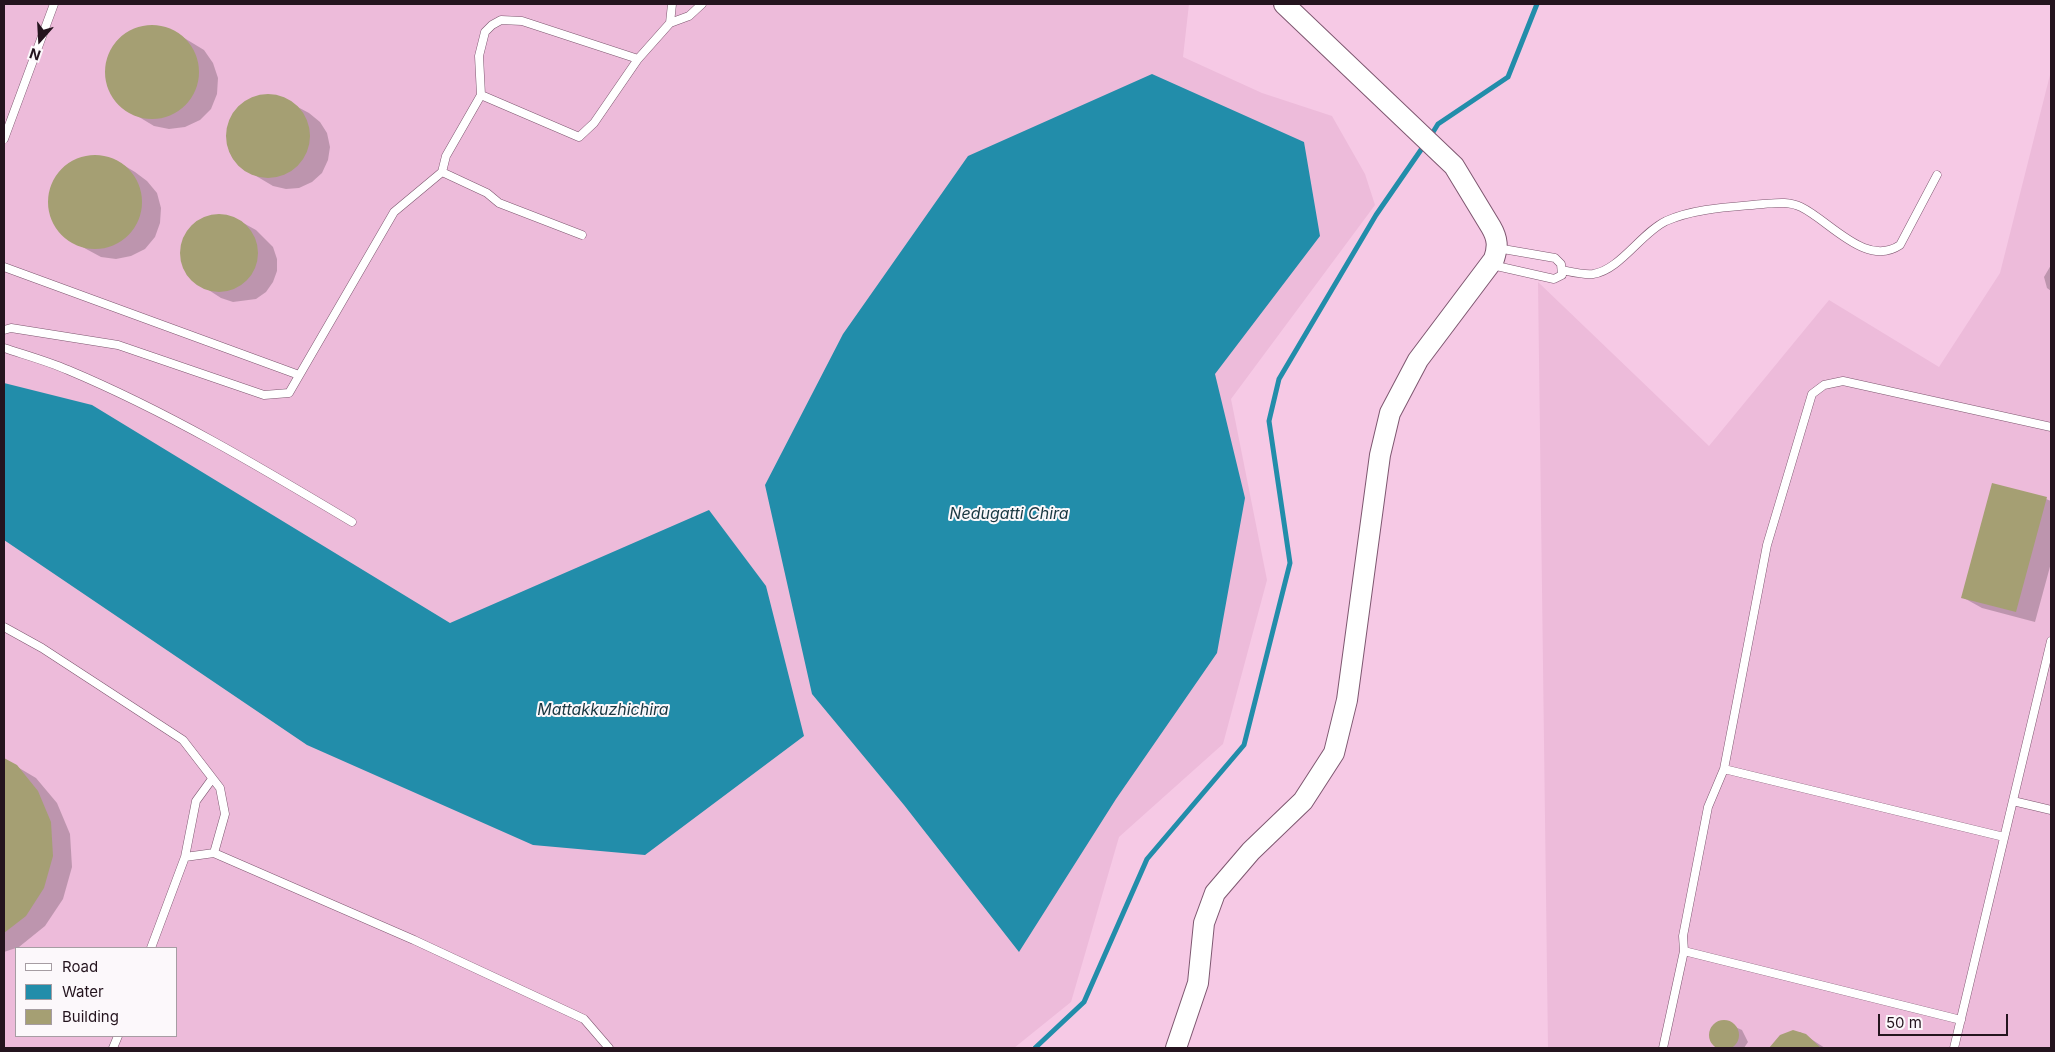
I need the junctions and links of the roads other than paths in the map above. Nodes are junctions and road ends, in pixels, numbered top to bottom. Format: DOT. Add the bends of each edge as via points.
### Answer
graph roads {
  1 [pos="54,4"];
  2 [pos="672,4"];
  3 [pos="702,4"];
  4 [pos="1284,4"];
  5 [pos="670,23"];
  6 [pos="638,60"];
  7 [pos="481,96"];
  8 [pos="4,139"];
  9 [pos="442,172"];
  10 [pos="1937,176"];
  11 [pos="582,236"];
  12 [pos="1494,256"];
  13 [pos="4,267"];
  14 [pos="1562,270"];
  15 [pos="4,330"];
  16 [pos="4,348"];
  17 [pos="299,375"];
  18 [pos="2051,427"];
  19 [pos="352,522"];
  20 [pos="4,627"];
  21 [pos="2051,641"];
  22 [pos="1724,769"];
  23 [pos="212,779"];
  24 [pos="2013,801"];
  25 [pos="2051,810"];
  26 [pos="2004,837"];
  27 [pos="214,853"];
  28 [pos="185,857"];
  29 [pos="151,947"];
  30 [pos="1684,950"];
  31 [pos="1961,1020"];
  32 [pos="609,1048"];
  33 [pos="1176,1048"];
  34 [pos="1663,1048"];
  35 [pos="1954,1048"];
  1 -- 8 [label="lane"];
  2 -- 5 [label="lane"];
  3 -- 5 [label="lane" via="689,16"];
  4 -- 12 [label="main road" via="1454,166 1494,232"];
  5 -- 6 [label="lane"];
  6 -- 7 [label="lane" via="594,123 579,137"];
  6 -- 7 [label="lane" via="522,21 501,20 485,32 481,44"];
  7 -- 9 [label="lane" via="446,156"];
  9 -- 11 [label="lane" via="487,193 499,204"];
  9 -- 17 [label="lane" via="394,212"];
  10 -- 14 [label="lane" via="1900,245 1890,252 1875,252 1859,245 1800,206 1782,202 1683,214 1664,222 1605,270 1592,274"];
  12 -- 14 [label="lane" via="1555,258"];
  12 -- 14 [label="lane" via="1554,279 1562,275"];
  12 -- 33 [label="main road" via="1418,360 1390,412 1380,455 1347,700 1334,754 1304,801 1251,850 1215,892 1204,923 1198,983"];
  13 -- 17 [label="lane"];
  15 -- 17 [label="lane" via="11,328 118,345 264,395 289,393"];
  16 -- 19 [label="lane" via="67,369 151,408 232,451"];
  18 -- 22 [label="lane" via="1843,380 1824,385 1812,394 1767,545"];
  20 -- 23 [label="lane" via="42,648 183,740"];
  21 -- 24 [label="lane"];
  22 -- 26 [label="lane"];
  22 -- 30 [label="lane" via="1708,807 1683,936"];
  23 -- 27 [label="lane" via="220,788 225,814"];
  23 -- 28 [label="lane" via="196,801"];
  24 -- 25 [label="lane"];
  24 -- 26 [label="lane"];
  26 -- 31 [label="lane"];
  27 -- 28 [label="lane"];
  27 -- 32 [label="lane" via="584,1019"];
  28 -- 29 [label="lane"];
  30 -- 31 [label="lane"];
  30 -- 34 [label="lane"];
  31 -- 35 [label="lane"];
}
